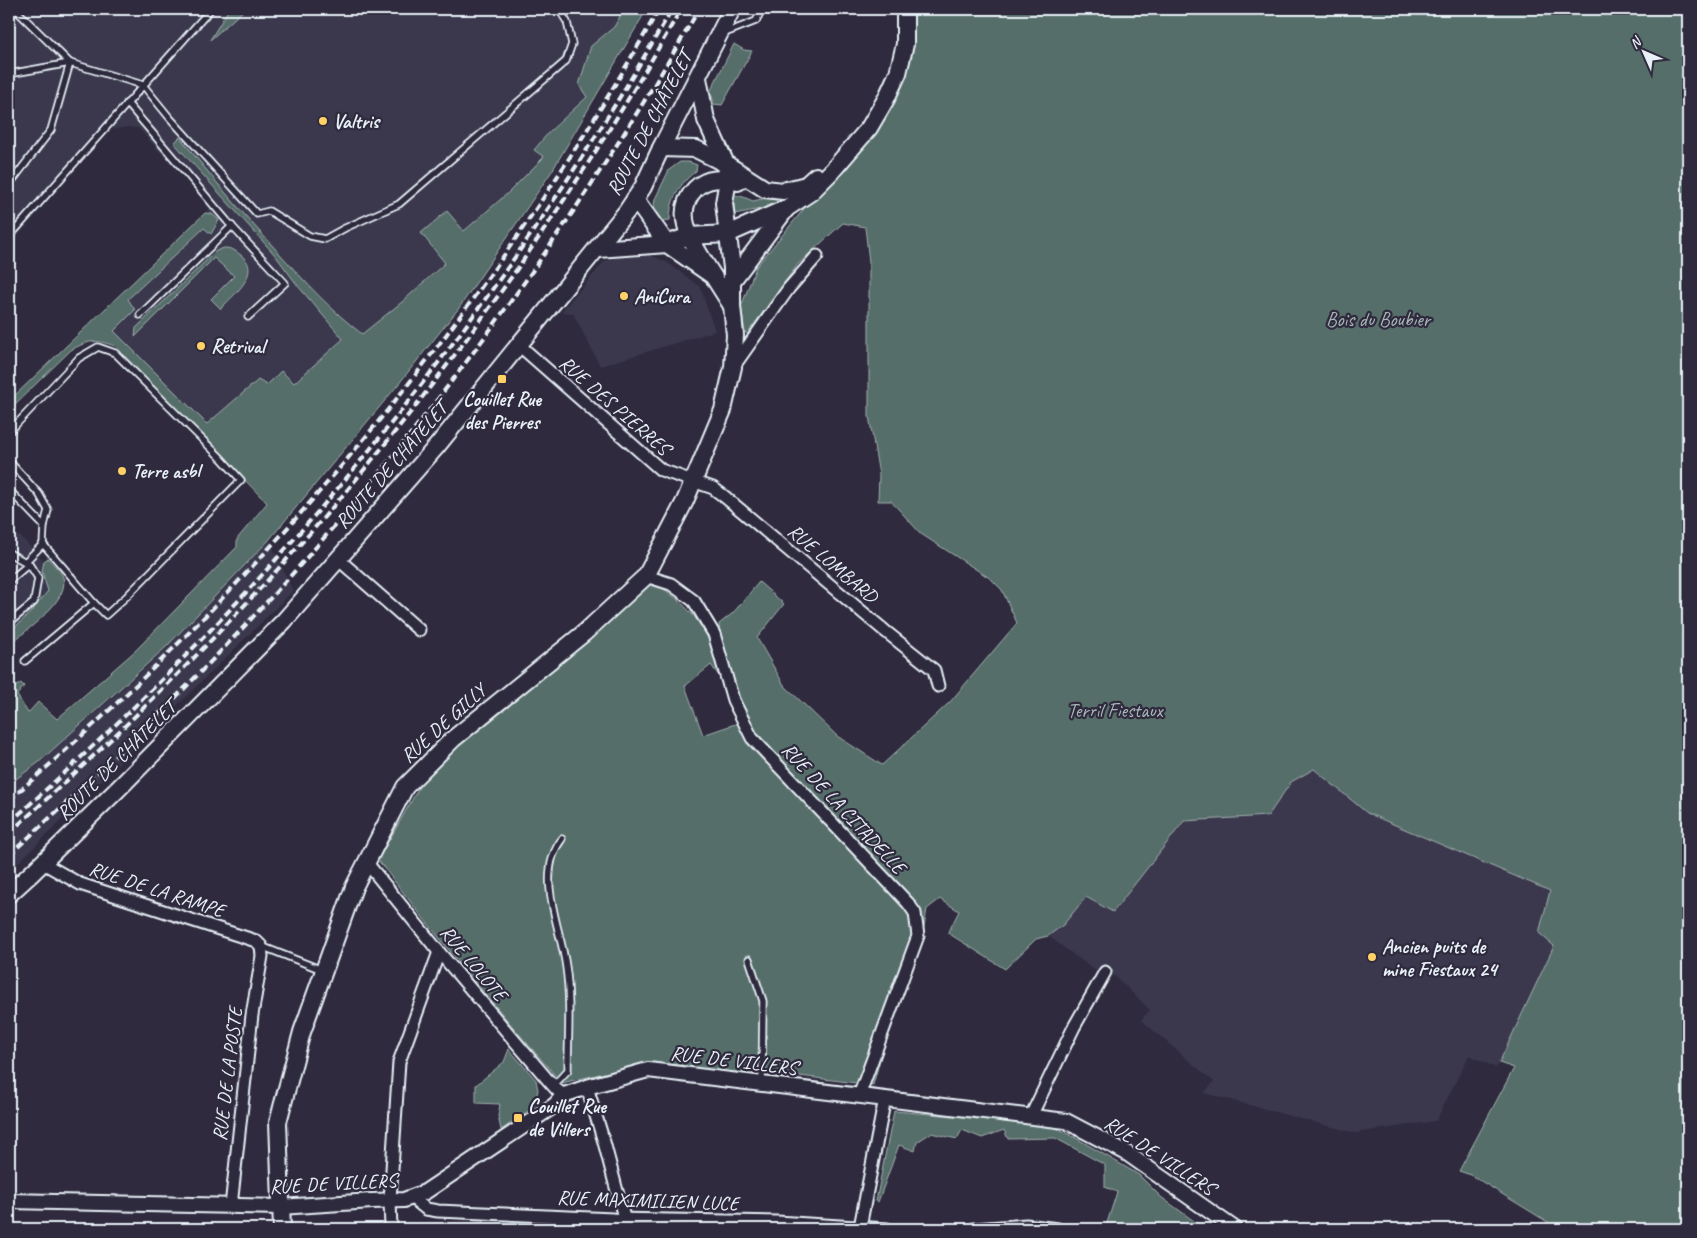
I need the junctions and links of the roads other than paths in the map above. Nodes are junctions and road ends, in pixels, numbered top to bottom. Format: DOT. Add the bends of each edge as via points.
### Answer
graph roads {
  1 [pos="15,9"];
  2 [pos="559,9"];
  3 [pos="732,9"];
  4 [pos="762,9"];
  5 [pos="905,9"];
  6 [pos="209,10"];
  7 [pos="718,36"];
  8 [pos="70,63"];
  9 [pos="9,74"];
  10 [pos="698,78"];
  11 [pos="143,85"];
  12 [pos="127,103"];
  13 [pos="870,128"];
  14 [pos="661,148"];
  15 [pos="727,172"];
  16 [pos="9,185"];
  17 [pos="635,199"];
  18 [pos="787,208"];
  19 [pos="232,226"];
  20 [pos="728,234"];
  21 [pos="689,236"];
  22 [pos="9,237"];
  23 [pos="667,244"];
  24 [pos="598,249"];
  25 [pos="817,256"];
  26 [pos="713,276"];
  27 [pos="732,282"];
  28 [pos="732,306"];
  29 [pos="140,315"];
  30 [pos="248,317"];
  31 [pos="519,345"];
  32 [pos="733,367"];
  33 [pos="9,432"];
  34 [pos="9,461"];
  35 [pos="692,482"];
  36 [pos="9,490"];
  37 [pos="44,526"];
  38 [pos="42,544"];
  39 [pos="9,554"];
  40 [pos="338,559"];
  41 [pos="27,563"];
  42 [pos="646,576"];
  43 [pos="9,581"];
  44 [pos="94,603"];
  45 [pos="9,623"];
  46 [pos="419,630"];
  47 [pos="24,662"];
  48 [pos="938,686"];
  49 [pos="562,839"];
  50 [pos="42,863"];
  51 [pos="367,863"];
  52 [pos="9,894"];
  53 [pos="261,946"];
  54 [pos="439,952"];
  55 [pos="749,959"];
  56 [pos="324,971"];
  57 [pos="1105,972"];
  58 [pos="762,1083"];
  59 [pos="553,1086"];
  60 [pos="587,1087"];
  61 [pos="564,1095"];
  62 [pos="859,1096"];
  63 [pos="885,1098"];
  64 [pos="1031,1116"];
  65 [pos="411,1198"];
  66 [pos="390,1200"];
  67 [pos="9,1202"];
  68 [pos="231,1206"];
  69 [pos="280,1207"];
  70 [pos="626,1224"];
  71 [pos="777,1226"];
  72 [pos="860,1227"];
  73 [pos="282,1229"];
  74 [pos="391,1229"];
  75 [pos="887,1229"];
  76 [pos="974,1229"];
  77 [pos="1058,1229"];
  78 [pos="1235,1229"];
  1 -- 8 [label="lane"];
  2 -- 11 [label="lane" via="567,22 572,44 566,61 398,204 325,239 310,236 269,211 257,214"];
  3 -- 7 [label="main road, ROUTE DE CHÂTELET"];
  4 -- 7 [label="lane" via="756,21"];
  5 -- 13 [label="main road" via="905,44 898,73"];
  6 -- 11 [label="lane"];
  7 -- 10 [label="main road, ROUTE DE CHÂTELET"];
  8 -- 9 [label="lane"];
  8 -- 11 [label="lane"];
  8 -- 16 [label="lane" via="51,130"];
  10 -- 14 [label="main road, ROUTE DE CHÂTELET"];
  10 -- 15 [label="main road" via="706,120"];
  11 -- 12 [label="lane"];
  12 -- 19 [label="lane"];
  12 -- 22 [label="lane"];
  13 -- 15 [label="main road" via="806,185 783,191 765,189"];
  13 -- 18 [label="main road" via="832,172"];
  14 -- 15 [label="main road" via="696,149"];
  14 -- 17 [label="main road, ROUTE DE CHÂTELET"];
  15 -- 20 [label="main road, RUE DE GILLY" via="724,203"];
  15 -- 21 [label="main road" via="701,183 690,195 684,210"];
  17 -- 23 [label="main road"];
  17 -- 24 [label="main road, ROUTE DE CHÂTELET"];
  18 -- 20 [label="main road"];
  18 -- 27 [label="main road"];
  19 -- 29 [label="lane"];
  19 -- 30 [label="lane" via="284,283"];
  20 -- 21 [label="main road"];
  20 -- 27 [label="main road, RUE DE GILLY"];
  21 -- 23 [label="main road"];
  21 -- 26 [label="main road"];
  23 -- 24 [label="main road"];
  23 -- 26 [label="main road"];
  24 -- 31 [label="main road, ROUTE DE CHÂTELET"];
  25 -- 32 [label="street" via="789,288"];
  26 -- 28 [label="main road"];
  27 -- 28 [label="main road, RUE DE GILLY"];
  28 -- 32 [label="main road, RUE DE GILLY" via="735,335"];
  31 -- 35 [label="street, RUE DES PIERRES" via="661,470"];
  31 -- 40 [label="main road, ROUTE DE CHÂTELET" via="438,446"];
  32 -- 35 [label="main road, RUE DE GILLY" via="723,410"];
  33 -- 44 [label="lane" via="79,358 98,347 114,353 241,480 106,615"];
  34 -- 37 [label="lane" via="39,494 48,510"];
  35 -- 42 [label="main road, RUE DE GILLY"];
  35 -- 48 [label="street, RUE LOMBARD" via="713,488 725,497 934,670"];
  36 -- 37 [label="lane"];
  37 -- 38 [label="lane"];
  38 -- 41 [label="lane"];
  38 -- 44 [label="lane"];
  39 -- 41 [label="lane"];
  40 -- 46 [label="street"];
  40 -- 50 [label="main road, ROUTE DE CHÂTELET" via="284,621"];
  41 -- 43 [label="lane"];
  41 -- 45 [label="lane" via="38,578 34,602"];
  42 -- 51 [label="main road, RUE DE GILLY" via="584,632 452,739 405,787"];
  42 -- 62 [label="street, RUE DE LA CITADELLE" via="670,584 694,601 714,634 733,700 752,738 915,913 918,936"];
  44 -- 47 [label="lane"];
  49 -- 59 [label="lane" via="551,857 550,871 553,907 566,966 568,1070"];
  50 -- 52 [label="main road, ROUTE DE CHÂTELET"];
  50 -- 53 [label="street, RUE DE LA RAMPE" via="80,884 256,941"];
  51 -- 54 [label="street, RUE LOLOTE"];
  51 -- 56 [label="main road, RUE DE GILLY" via="354,888"];
  53 -- 56 [label="lane"];
  53 -- 68 [label="street, RUE DE LA POSTE"];
  54 -- 59 [label="street, RUE LOLOTE"];
  54 -- 66 [label="street" via="399,1062"];
  55 -- 58 [label="lane" via="764,1001"];
  56 -- 69 [label="main road, RUE DE GILLY" via="302,1032 278,1122"];
  57 -- 64 [label="street"];
  58 -- 60 [label="street, RUE DE VILLERS" via="648,1070"];
  58 -- 62 [label="street, RUE DE VILLERS"];
  59 -- 61 [label="street, RUE LOLOTE"];
  60 -- 61 [label="street, RUE DE VILLERS"];
  60 -- 70 [label="street"];
  61 -- 65 [label="street, RUE DE VILLERS" via="555,1106"];
  62 -- 63 [label="street, RUE DE VILLERS"];
  63 -- 64 [label="street, RUE DE VILLERS"];
  63 -- 72 [label="street"];
  64 -- 78 [label="street, RUE DE VILLERS" via="1066,1121 1125,1152"];
  65 -- 66 [label="street, RUE DE VILLERS"];
  65 -- 70 [label="street, RUE MAXIMILIEN LUCE" via="426,1209 438,1211"];
  66 -- 69 [label="street, RUE DE VILLERS"];
  66 -- 74 [label="street"];
  67 -- 68 [label="street, RUE DE VILLERS"];
  68 -- 69 [label="street, RUE DE VILLERS"];
  69 -- 73 [label="main road, RUE DE GILLY"];
  70 -- 71 [label="street, RUE MAXIMILIEN LUCE"];
  71 -- 72 [label="street, RUE MAXIMILIEN LUCE"];
  72 -- 75 [label="street, RUE MAXIMILIEN LUCE"];
  76 -- 77 [label="street" via="1026,1225"];
}
